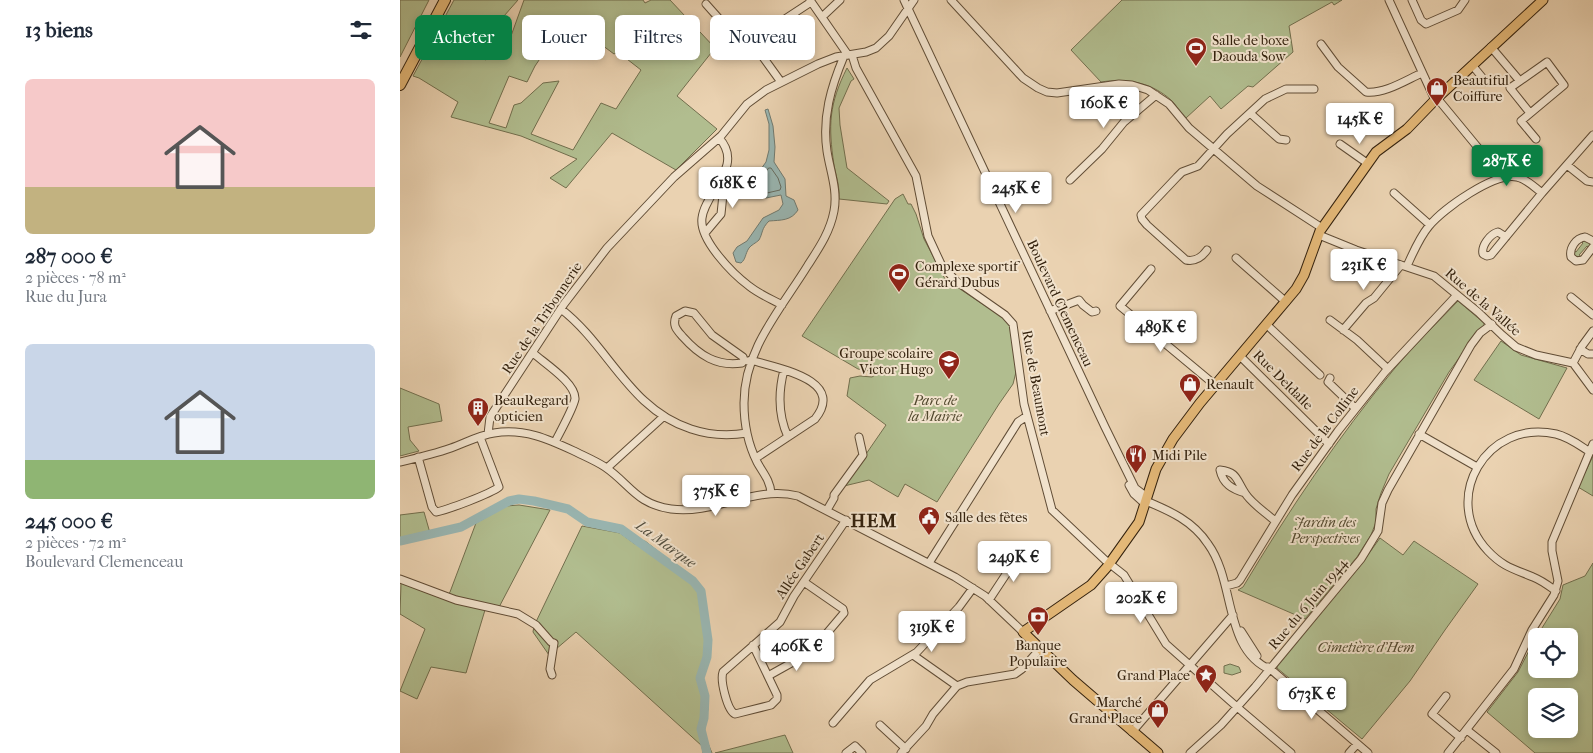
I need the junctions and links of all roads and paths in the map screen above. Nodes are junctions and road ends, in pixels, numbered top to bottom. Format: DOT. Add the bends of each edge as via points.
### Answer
graph roads {
  1 [pos="437,0"];
  2 [pos="445,0"];
  3 [pos="840,0"];
  4 [pos="904,0"];
  5 [pos="914,0"];
  6 [pos="951,0"];
  7 [pos="1389,0"];
  8 [pos="1412,0"];
  9 [pos="1465,0"];
  10 [pos="1543,0"];
  11 [pos="811,1"];
  12 [pos="706,4"];
  13 [pos="908,10"];
  14 [pos="790,15"];
  15 [pos="822,17"];
  16 [pos="1321,44"];
  17 [pos="1491,47"];
  18 [pos="846,56"];
  19 [pos="1472,65"];
  20 [pos="400,70"];
  21 [pos="1422,73"];
  22 [pos="1519,80"];
  23 [pos="780,82"];
  24 [pos="1486,82"];
  25 [pos="400,85"];
  26 [pos="1314,89"];
  27 [pos="1156,94"];
  28 [pos="1436,99"];
  29 [pos="1250,113"];
  30 [pos="1530,113"];
  31 [pos="1593,134"];
  32 [pos="719,138"];
  33 [pos="1536,139"];
  34 [pos="1286,140"];
  35 [pos="1340,144"];
  36 [pos="1213,149"];
  37 [pos="1524,154"];
  38 [pos="1484,155"];
  39 [pos="1367,164"];
  40 [pos="1566,165"];
  41 [pos="725,171"];
  42 [pos="1507,176"];
  43 [pos="1070,180"];
  44 [pos="1593,182"];
  45 [pos="1394,193"];
  46 [pos="1542,193"];
  47 [pos="1430,225"];
  48 [pos="1320,232"];
  49 [pos="705,233"];
  50 [pos="1506,237"];
  51 [pos="1593,241"];
  52 [pos="1593,247"];
  53 [pos="1207,250"];
  54 [pos="1236,258"];
  55 [pos="1404,266"];
  56 [pos="1151,269"];
  57 [pos="1457,295"];
  58 [pos="1571,297"];
  59 [pos="1286,302"];
  60 [pos="782,305"];
  61 [pos="560,309"];
  62 [pos="1050,311"];
  63 [pos="1096,311"];
  64 [pos="1593,315"];
  65 [pos="1330,320"];
  66 [pos="1492,324"];
  67 [pos="1267,325"];
  68 [pos="1343,330"];
  69 [pos="1593,331"];
  70 [pos="1580,349"];
  71 [pos="532,353"];
  72 [pos="1593,354"];
  73 [pos="1240,356"];
  74 [pos="749,360"];
  75 [pos="1573,363"];
  76 [pos="1388,369"];
  77 [pos="784,370"];
  78 [pos="1320,375"];
  79 [pos="1330,378"];
  80 [pos="1215,385"];
  81 [pos="1593,390"];
  82 [pos="1355,408"];
  83 [pos="1027,416"];
  84 [pos="663,417"];
  85 [pos="747,433"];
  86 [pos="488,434"];
  87 [pos="1419,434"];
  88 [pos="480,437"];
  89 [pos="788,437"];
  90 [pos="859,437"];
  91 [pos="555,442"];
  92 [pos="1329,444"];
  93 [pos="1592,448"];
  94 [pos="418,457"];
  95 [pos="756,458"];
  96 [pos="400,462"];
  97 [pos="1477,467"];
  98 [pos="607,468"];
  99 [pos="771,493"];
  100 [pos="1245,494"];
  101 [pos="1146,501"];
  102 [pos="827,510"];
  103 [pos="846,520"];
  104 [pos="1275,521"];
  105 [pos="1020,553"];
  106 [pos="929,563"];
  107 [pos="1109,563"];
  108 [pos="400,579"];
  109 [pos="804,582"];
  110 [pos="1226,586"];
  111 [pos="973,588"];
  112 [pos="1556,591"];
  113 [pos="989,600"];
  114 [pos="1233,615"];
  115 [pos="1023,632"];
  116 [pos="753,645"];
  117 [pos="1040,649"];
  118 [pos="913,655"];
  119 [pos="1190,665"];
  120 [pos="1271,670"];
  121 [pos="552,675"];
  122 [pos="768,676"];
  123 [pos="957,686"];
  124 [pos="1446,696"];
  125 [pos="1237,707"];
  126 [pos="833,723"];
  127 [pos="880,725"];
  128 [pos="1467,730"];
  129 [pos="1132,732"];
  130 [pos="1460,738"];
  131 [pos="1357,744"];
  132 [pos="904,751"];
  133 [pos="846,753"];
  134 [pos="862,753"];
  135 [pos="1158,753"];
  136 [pos="1190,753"];
  137 [pos="1291,753"];
  138 [pos="1349,753"];
  139 [pos="1368,753"];
  140 [pos="1448,753"];
  141 [pos="1496,753"];
  1 -- 20 [label="highway"];
  2 -- 25 [label="highway"];
  3 -- 15 [label="street"];
  4 -- 13 [label="street, Boulevard Clemenceau"];
  5 -- 13 [label="street, Rue de la Tribonnerie"];
  6 -- 27 [label="street" via="1018,73 1038,88 1057,93 1126,84"];
  7 -- 21 [label="street"];
  8 -- 9 [label="street" via="1426,24 1458,10"];
  10 -- 17 [label="main road"];
  11 -- 14 [label="street, Rue de Beaumont"];
  11 -- 15 [label="street, Rue de Beaumont"];
  12 -- 23 [label="street" via="722,22 742,28"];
  13 -- 18 [label="street, Rue de la Tribonnerie" via="881,44"];
  13 -- 62 [label="street, Boulevard Clemenceau"];
  15 -- 18 [label="street, Rue de Beaumont"];
  16 -- 21 [label="street" via="1338,67 1366,92 1382,90"];
  17 -- 19 [label="main road"];
  17 -- 22 [label="street"];
  18 -- 23 [label="street, Rue de la Tribonnerie" via="818,64"];
  18 -- 60 [label="street" via="831,90 826,121 834,191 832,218 823,243"];
  18 -- 83 [label="street, Rue de Beaumont" via="856,68 916,176 928,236 942,264 955,280 1012,321"];
  19 -- 24 [label="street"];
  19 -- 28 [label="main road"];
  21 -- 28 [label="street"];
  22 -- 30 [label="street" via="1510,88"];
  22 -- 30 [label="street" via="1521,82 1547,62 1564,85"];
  23 -- 32 [label="street, Rue de la Tribonnerie" via="750,102"];
  26 -- 29 [label="street" via="1292,88 1275,93"];
  27 -- 36 [label="street, Rue de la Vallée"];
  27 -- 43 [label="street" via="1124,122"];
  28 -- 38 [label="street"];
  28 -- 39 [label="main road" via="1404,132 1378,149"];
  29 -- 34 [label="street" via="1279,139"];
  29 -- 36 [label="street"];
  30 -- 33 [label="street" via="1521,121"];
  31 -- 40 [label="street"];
  32 -- 41 [label="street" via="727,155"];
  32 -- 61 [label="street, Rue de la Tribonnerie" via="674,177 624,229"];
  35 -- 39 [label="street"];
  36 -- 48 [label="street, Rue de la Vallée"];
  36 -- 53 [label="street" via="1198,166 1182,172 1141,215 1147,225 1186,260 1203,256"];
  37 -- 42 [label="street"];
  39 -- 48 [label="main road"];
  40 -- 44 [label="street"];
  40 -- 46 [label="street"];
  41 -- 49 [label="street" via="721,214"];
  41 -- 49 [label="street" via="702,215"];
  42 -- 46 [label="street" via="1525,180"];
  42 -- 47 [label="street" via="1454,203"];
  45 -- 47 [label="street"];
  46 -- 50 [label="street"];
  47 -- 55 [label="street"];
  48 -- 55 [label="street, Rue de la Vallée" via="1352,249"];
  48 -- 59 [label="main road" via="1302,280"];
  49 -- 60 [label="street" via="734,273 753,289"];
  51 -- 52 [label="street" via="1586,237 1578,239 1571,249 1571,257 1576,261 1583,260"];
  54 -- 59 [label="street"];
  55 -- 57 [label="street, Rue de la Vallée" via="1434,276"];
  55 -- 68 [label="street"];
  56 -- 80 [label="street" via="1120,306"];
  57 -- 66 [label="street, Rue de la Vallée"];
  57 -- 76 [label="street, Rue de la Colline"];
  58 -- 64 [label="street"];
  59 -- 67 [label="main road"];
  60 -- 74 [label="street"];
  61 -- 71 [label="street, Rue de la Tribonnerie"];
  61 -- 84 [label="street" via="584,329 636,394"];
  62 -- 63 [label="street" via="1079,300 1087,309"];
  62 -- 101 [label="street, Boulevard Clemenceau" via="1132,491"];
  65 -- 68 [label="street"];
  66 -- 75 [label="street, Rue de la Vallée" via="1510,343 1522,350"];
  66 -- 87 [label="street, Rue du 6 Juin 1944" via="1474,340"];
  67 -- 73 [label="main road"];
  67 -- 78 [label="street"];
  68 -- 76 [label="street"];
  69 -- 70 [label="street"];
  70 -- 72 [label="street"];
  70 -- 75 [label="street"];
  71 -- 86 [label="street, Rue de la Tribonnerie" via="490,417"];
  71 -- 91 [label="street" via="571,385 574,392 573,404"];
  73 -- 80 [label="main road"];
  73 -- 92 [label="street, Rue Deldalle"];
  74 -- 74 [label="street" via="712,335 692,312 676,316 676,330 702,355 727,364"];
  74 -- 77 [label="street"];
  74 -- 85 [label="street" via="744,398"];
  75 -- 81 [label="street"];
  76 -- 82 [label="street, Rue de la Colline"];
  77 -- 89 [label="street" via="780,404"];
  77 -- 89 [label="street" via="814,383 822,399 815,419"];
  79 -- 82 [label="street" via="1328,382"];
  80 -- 101 [label="main road" via="1166,449"];
  82 -- 92 [label="street, Rue de la Colline"];
  83 -- 106 [label="street" via="1018,422"];
  83 -- 107 [label="street, Rue de Beaumont" via="1051,508"];
  84 -- 85 [label="street" via="704,432"];
  84 -- 98 [label="street"];
  85 -- 95 [label="street"];
  86 -- 88 [label="street"];
  86 -- 91 [label="street" via="525,433"];
  87 -- 97 [label="street"];
  87 -- 120 [label="street, Rue du 6 Juin 1944" via="1386,493 1379,529 1371,544"];
  88 -- 94 [label="street"];
  88 -- 94 [label="street" via="499,487 442,511 436,512 432,507"];
  89 -- 95 [label="street"];
  90 -- 102 [label="street" via="863,455"];
  91 -- 98 [label="street"];
  92 -- 104 [label="street, Rue de la Colline"];
  93 -- 97 [label="street" via="1561,436 1529,434 1502,442"];
  93 -- 112 [label="street" via="1552,542 1558,580"];
  94 -- 96 [label="street"];
  95 -- 99 [label="street"];
  97 -- 112 [label="street" via="1468,505 1470,522 1478,539 1508,568 1536,578"];
  98 -- 99 [label="street" via="641,499 670,509 700,509"];
  99 -- 102 [label="street" via="798,496"];
  100 -- 104 [label="street"];
  101 -- 107 [label="main road" via="1138,526"];
  101 -- 110 [label="street" via="1179,516 1201,534 1217,558"];
  102 -- 103 [label="street"];
  103 -- 106 [label="street"];
  103 -- 109 [label="street, Allée Gabert"];
  104 -- 110 [label="street, Rue de la Colline" via="1240,580"];
  105 -- 113 [label="street"];
  106 -- 111 [label="street"];
  107 -- 115 [label="main road" via="1091,585"];
  107 -- 119 [label="street, Rue de Beaumont" via="1124,575 1166,644"];
  108 -- 121 [label="street" via="450,598 513,612 528,619 554,642"];
  109 -- 116 [label="street, Allée Gabert" via="780,622"];
  109 -- 122 [label="street" via="843,609 844,613 813,650"];
  110 -- 114 [label="street"];
  111 -- 113 [label="street"];
  111 -- 118 [label="street" via="929,641"];
  112 -- 128 [label="street" via="1532,630 1514,669"];
  113 -- 115 [label="street"];
  114 -- 119 [label="street"];
  114 -- 120 [label="street" via="1236,631 1245,648 1256,661"];
  115 -- 117 [label="main road"];
  116 -- 122 [label="street, Allée Gabert"];
  116 -- 122 [label="street, Allée Gabert" via="722,674 731,712 738,714 775,703 777,695"];
  117 -- 123 [label="street" via="1015,674"];
  117 -- 129 [label="main road"];
  118 -- 123 [label="street"];
  118 -- 126 [label="street" via="870,680"];
  119 -- 125 [label="street, Rue de Beaumont"];
  119 -- 129 [label="street"];
  120 -- 125 [label="street, Rue du 6 Juin 1944"];
  120 -- 131 [label="street"];
  123 -- 132 [label="street"];
  124 -- 130 [label="street" via="1432,714"];
  125 -- 136 [label="street, Rue du 6 Juin 1944"];
  125 -- 137 [label="street, Rue de Beaumont"];
  127 -- 132 [label="street"];
  128 -- 130 [label="street"];
  128 -- 141 [label="street"];
  129 -- 135 [label="main road"];
  130 -- 140 [label="street"];
  131 -- 138 [label="street"];
  131 -- 139 [label="street"];
  133 -- 134 [label="street" via="855,746"];
}
